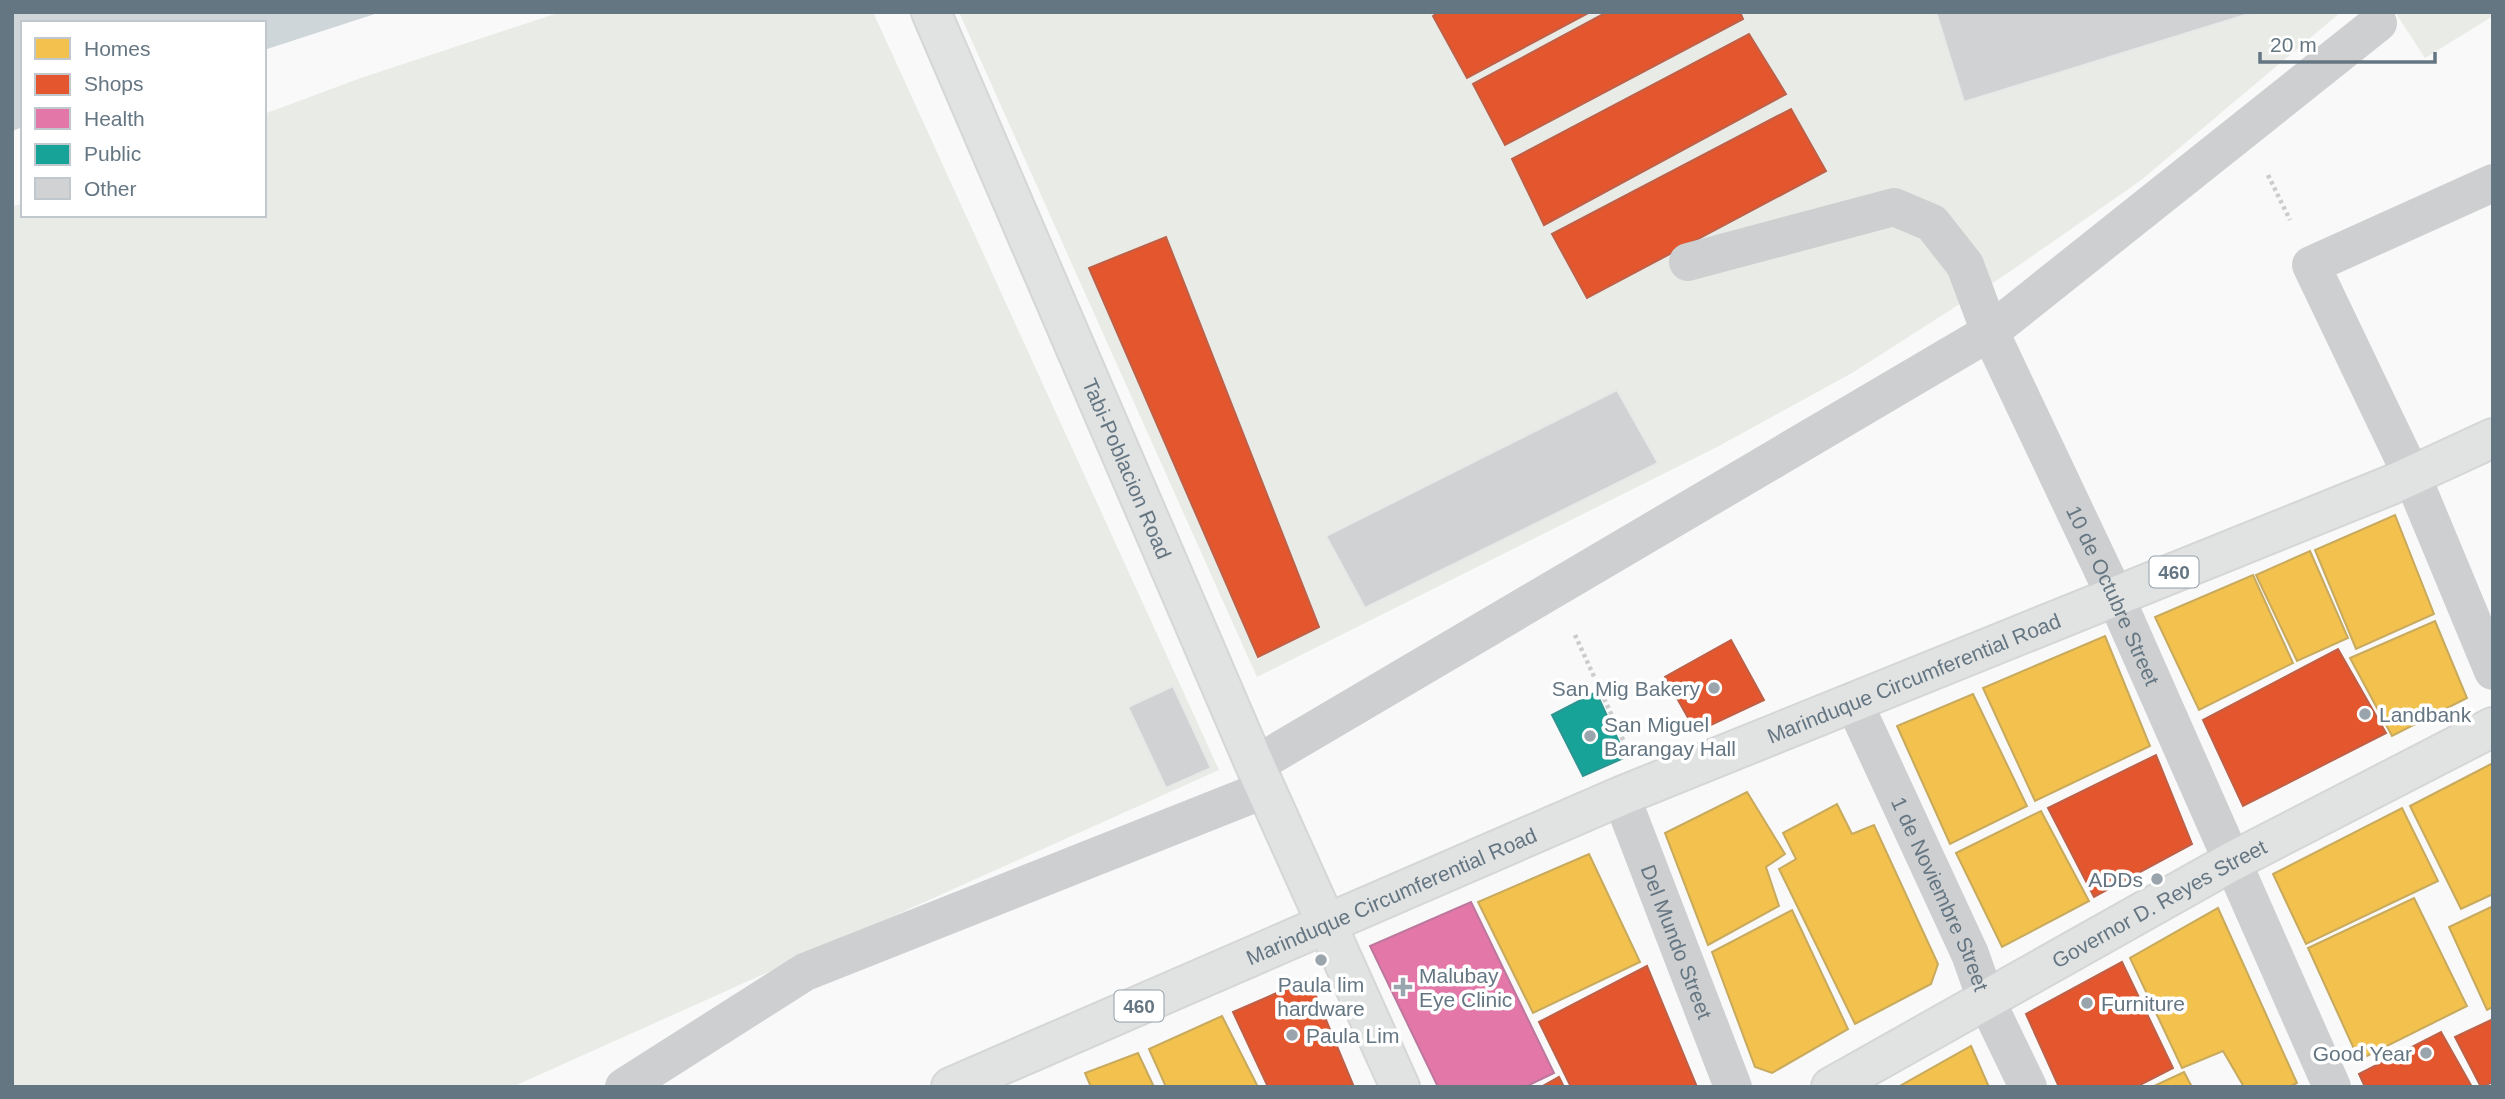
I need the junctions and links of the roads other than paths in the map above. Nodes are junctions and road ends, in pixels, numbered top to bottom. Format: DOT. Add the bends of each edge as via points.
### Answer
graph roads {
  1 [pos="931,12"];
  2 [pos="2378,23"];
  3 [pos="2493,183"];
  4 [pos="1688,262"];
  5 [pos="1990,332"];
  6 [pos="2493,438"];
  7 [pos="2412,476"];
  8 [pos="2115,596"];
  9 [pos="2493,671"];
  10 [pos="1853,701"];
  11 [pos="2493,727"];
  12 [pos="1261,777"];
  13 [pos="1621,796"];
  14 [pos="2231,862"];
  15 [pos="1327,924"];
  16 [pos="1987,1002"];
  17 [pos="624,1087"];
  18 [pos="951,1087"];
  19 [pos="1400,1087"];
  20 [pos="1733,1087"];
  21 [pos="1831,1087"];
  22 [pos="2028,1087"];
  23 [pos="2332,1087"];
  1 -- 12 [label="main road, Tabi-Poblacion Road"];
  2 -- 5 [label="street"];
  3 -- 7 [label="street" via="2311,265"];
  4 -- 5 [label="street, 10 de Octubre Street" via="1894,206 1932,223 1965,265"];
  5 -- 8 [label="street, 10 de Octubre Street"];
  5 -- 12 [label="street" via="1554,589"];
  6 -- 7 [label="main road, Marinduque Circumferential Road / 460"];
  7 -- 8 [label="main road, Marinduque Circumferential Road / 460"];
  7 -- 9 [label="street"];
  8 -- 10 [label="main road, Marinduque Circumferential Road / 460"];
  8 -- 14 [label="street, 10 de Octubre Street"];
  10 -- 13 [label="main road, Marinduque Circumferential Road / 460"];
  10 -- 16 [label="street, 1 de Noviembre Street" via="1970,954"];
  11 -- 14 [label="main road, Governor D. Reyes Street"];
  12 -- 15 [label="main road, Tabi-Poblacion Road"];
  12 -- 17 [label="street" via="805,972"];
  13 -- 15 [label="main road, Marinduque Circumferential Road / 460"];
  13 -- 20 [label="street, Del Mundo Street"];
  14 -- 16 [label="main road, Governor D. Reyes Street"];
  14 -- 23 [label="street, 10 de Octubre Street"];
  15 -- 18 [label="main road, Marinduque Circumferential Road / 460"];
  15 -- 19 [label="main road, Tabi-Poblacion Road"];
  16 -- 21 [label="main road, Governor D. Reyes Street"];
  16 -- 22 [label="street, 1 de Noviembre Street"];
}
